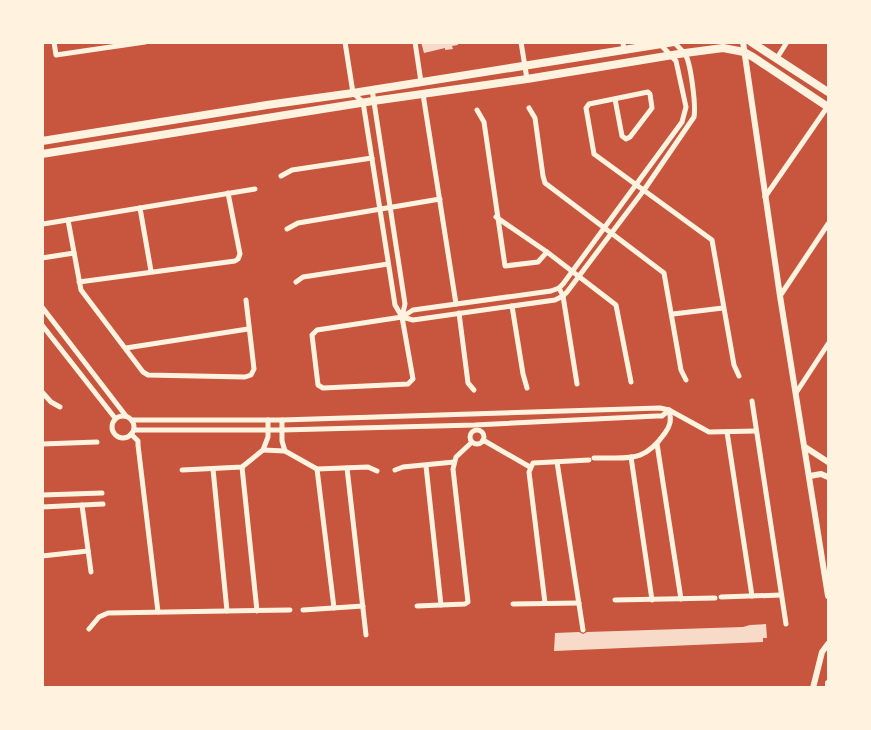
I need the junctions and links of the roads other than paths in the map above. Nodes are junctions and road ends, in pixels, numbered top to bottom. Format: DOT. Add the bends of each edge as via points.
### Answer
graph roads {
  1 [pos="54,42"];
  2 [pos="145,42"];
  3 [pos="345,42"];
  4 [pos="416,42"];
  5 [pos="520,42"];
  6 [pos="743,42"];
  7 [pos="751,42"];
  8 [pos="787,42"];
  9 [pos="674,43"];
  10 [pos="119,44"];
  11 [pos="660,44"];
  12 [pos="623,47"];
  13 [pos="744,52"];
  14 [pos="685,53"];
  15 [pos="671,55"];
  16 [pos="776,58"];
  17 [pos="524,67"];
  18 [pos="527,79"];
  19 [pos="421,82"];
  20 [pos="372,89"];
  21 [pos="828,92"];
  22 [pos="353,93"];
  23 [pos="423,94"];
  24 [pos="615,99"];
  25 [pos="373,101"];
  26 [pos="363,102"];
  27 [pos="266,105"];
  28 [pos="828,107"];
  29 [pos="529,108"];
  30 [pos="477,110"];
  31 [pos="269,118"];
  32 [pos="42,141"];
  33 [pos="42,154"];
  34 [pos="372,158"];
  35 [pos="281,176"];
  36 [pos="636,184"];
  37 [pos="255,189"];
  38 [pos="644,190"];
  39 [pos="228,193"];
  40 [pos="765,198"];
  41 [pos="440,199"];
  42 [pos="140,208"];
  43 [pos="390,208"];
  44 [pos="380,209"];
  45 [pos="496,217"];
  46 [pos="68,220"];
  47 [pos="43,224"];
  48 [pos="828,224"];
  49 [pos="604,228"];
  50 [pos="287,229"];
  51 [pos="611,233"];
  52 [pos="74,252"];
  53 [pos="547,252"];
  54 [pos="42,258"];
  55 [pos="388,264"];
  56 [pos="151,271"];
  57 [pos="572,271"];
  58 [pos="579,275"];
  59 [pos="79,282"];
  60 [pos="296,282"];
  61 [pos="559,288"];
  62 [pos="563,296"];
  63 [pos="780,296"];
  64 [pos="246,300"];
  65 [pos="456,304"];
  66 [pos="512,306"];
  67 [pos="42,307"];
  68 [pos="724,308"];
  69 [pos="459,313"];
  70 [pos="673,314"];
  71 [pos="402,317"];
  72 [pos="42,325"];
  73 [pos="248,329"];
  74 [pos="828,344"];
  75 [pos="126,348"];
  76 [pos="739,376"];
  77 [pos="686,380"];
  78 [pos="630,382"];
  79 [pos="577,384"];
  80 [pos="527,388"];
  81 [pos="474,390"];
  82 [pos="42,392"];
  83 [pos="796,393"];
  84 [pos="752,401"];
  85 [pos="60,407"];
  86 [pos="669,410"];
  87 [pos="474,414"];
  88 [pos="126,416"];
  89 [pos="115,418"];
  90 [pos="132,420"];
  91 [pos="268,420"];
  92 [pos="282,420"];
  93 [pos="475,428"];
  94 [pos="268,430"];
  95 [pos="282,430"];
  96 [pos="756,431"];
  97 [pos="132,432"];
  98 [pos="728,432"];
  99 [pos="483,440"];
  100 [pos="97,442"];
  101 [pos="472,442"];
  102 [pos="42,444"];
  103 [pos="657,444"];
  104 [pos="805,446"];
  105 [pos="262,450"];
  106 [pos="285,451"];
  107 [pos="631,457"];
  108 [pos="454,462"];
  109 [pos="557,462"];
  110 [pos="828,462"];
  111 [pos="426,466"];
  112 [pos="530,467"];
  113 [pos="242,468"];
  114 [pos="347,468"];
  115 [pos="213,469"];
  116 [pos="317,469"];
  117 [pos="182,470"];
  118 [pos="394,470"];
  119 [pos="377,471"];
  120 [pos="827,474"];
  121 [pos="810,476"];
  122 [pos="102,493"];
  123 [pos="42,494"];
  124 [pos="104,504"];
  125 [pos="82,505"];
  126 [pos="42,507"];
  127 [pos="88,551"];
  128 [pos="42,556"];
  129 [pos="91,572"];
  130 [pos="782,594"];
  131 [pos="752,596"];
  132 [pos="828,596"];
  133 [pos="681,599"];
  134 [pos="615,600"];
  135 [pos="652,600"];
  136 [pos="544,603"];
  137 [pos="579,603"];
  138 [pos="513,604"];
  139 [pos="441,605"];
  140 [pos="363,606"];
  141 [pos="417,606"];
  142 [pos="334,608"];
  143 [pos="290,610"];
  144 [pos="303,610"];
  145 [pos="226,611"];
  146 [pos="258,611"];
  147 [pos="158,612"];
  148 [pos="786,624"];
  149 [pos="89,629"];
  150 [pos="583,630"];
  151 [pos="366,635"];
  152 [pos="828,644"];
  153 [pos="825,652"];
  154 [pos="828,684"];
  155 [pos="814,688"];
  156 [pos="828,688"];
  1 -- 10 [label="street" via="56,55"];
  2 -- 10 [label="street"];
  3 -- 22 [label="street"];
  4 -- 19 [label="street"];
  5 -- 17 [label="street"];
  6 -- 13 [label="street"];
  7 -- 16 [label="main road"];
  8 -- 16 [label="street"];
  9 -- 11 [label="main road"];
  9 -- 14 [label="street"];
  11 -- 12 [label="main road"];
  11 -- 15 [label="street"];
  12 -- 17 [label="main road"];
  13 -- 14 [label="main road" via="723,48"];
  13 -- 28 [label="main road"];
  13 -- 40 [label="street"];
  14 -- 15 [label="main road"];
  14 -- 38 [label="street" via="695,103 694,117"];
  15 -- 18 [label="main road"];
  15 -- 36 [label="street" via="676,61 685,114"];
  16 -- 21 [label="main road"];
  17 -- 18 [label="street"];
  17 -- 19 [label="main road"];
  18 -- 23 [label="main road"];
  19 -- 20 [label="main road"];
  20 -- 22 [label="main road"];
  20 -- 25 [label="street"];
  22 -- 26 [label="street"];
  22 -- 27 [label="main road"];
  23 -- 25 [label="main road"];
  23 -- 41 [label="street"];
  24 -- 24 [label="street" via="622,136 628,139 652,108 649,93"];
  24 -- 36 [label="street" via="587,106 593,151"];
  25 -- 26 [label="main road"];
  25 -- 43 [label="street"];
  26 -- 31 [label="main road"];
  26 -- 34 [label="street"];
  27 -- 31 [label="main road"];
  27 -- 32 [label="main road"];
  28 -- 40 [label="street"];
  29 -- 49 [label="street" via="535,118 545,183"];
  30 -- 45 [label="street" via="484,122"];
  31 -- 33 [label="main road"];
  34 -- 35 [label="street" via="292,170"];
  34 -- 44 [label="street"];
  36 -- 38 [label="street"];
  36 -- 49 [label="street"];
  37 -- 39 [label="street"];
  38 -- 51 [label="street"];
  38 -- 68 [label="street" via="712,240"];
  39 -- 42 [label="street"];
  39 -- 56 [label="street" via="240,254 238,259"];
  40 -- 63 [label="street"];
  41 -- 43 [label="street"];
  41 -- 65 [label="street"];
  42 -- 46 [label="street"];
  42 -- 56 [label="street"];
  43 -- 44 [label="street"];
  43 -- 71 [label="street" via="405,304"];
  44 -- 50 [label="street" via="298,223"];
  44 -- 55 [label="street"];
  45 -- 53 [label="street"];
  45 -- 53 [label="street" via="505,266 538,262"];
  46 -- 47 [label="street"];
  46 -- 52 [label="street"];
  48 -- 63 [label="street"];
  49 -- 51 [label="street"];
  49 -- 57 [label="street"];
  51 -- 58 [label="street"];
  51 -- 70 [label="street" via="664,273"];
  52 -- 54 [label="street"];
  52 -- 59 [label="street"];
  53 -- 57 [label="street"];
  55 -- 60 [label="street" via="303,277"];
  55 -- 71 [label="street" via="395,305"];
  56 -- 59 [label="street"];
  57 -- 58 [label="street"];
  57 -- 61 [label="street"];
  58 -- 62 [label="street"];
  58 -- 78 [label="street" via="616,305"];
  59 -- 75 [label="street" via="84,295"];
  61 -- 62 [label="street"];
  61 -- 65 [label="street"];
  62 -- 66 [label="street"];
  62 -- 79 [label="street"];
  63 -- 83 [label="street"];
  64 -- 73 [label="street"];
  65 -- 71 [label="street" via="413,310"];
  66 -- 69 [label="street"];
  66 -- 80 [label="street"];
  67 -- 88 [label="street"];
  68 -- 70 [label="street"];
  68 -- 76 [label="street"];
  69 -- 71 [label="street" via="413,320"];
  69 -- 81 [label="street" via="468,383"];
  70 -- 77 [label="street" via="681,370"];
  71 -- 71 [label="street" via="314,331 318,385 323,388 411,382"];
  72 -- 89 [label="street"];
  73 -- 75 [label="street"];
  73 -- 75 [label="street" via="254,369 249,376 148,376"];
  74 -- 83 [label="street"];
  82 -- 85 [label="street"];
  83 -- 104 [label="street"];
  84 -- 96 [label="street"];
  86 -- 87 [label="street"];
  86 -- 93 [label="street" via="656,416"];
  86 -- 98 [label="street" via="709,432"];
  86 -- 103 [label="street" via="670,425"];
  87 -- 92 [label="street"];
  87 -- 93 [label="street"];
  88 -- 89 [label="street"];
  88 -- 90 [label="street"];
  89 -- 97 [label="street" via="111,427 115,435 123,438"];
  90 -- 91 [label="street"];
  90 -- 97 [label="street"];
  91 -- 92 [label="street"];
  91 -- 94 [label="street"];
  92 -- 95 [label="street"];
  93 -- 95 [label="street"];
  93 -- 99 [label="street" via="482,433"];
  93 -- 101 [label="street" via="470,435"];
  94 -- 95 [label="street"];
  94 -- 97 [label="street"];
  94 -- 105 [label="street"];
  95 -- 106 [label="street"];
  96 -- 98 [label="street"];
  96 -- 130 [label="street"];
  97 -- 147 [label="street" via="138,446"];
  98 -- 131 [label="street"];
  99 -- 101 [label="street" via="477,444"];
  99 -- 112 [label="street"];
  100 -- 102 [label="street"];
  101 -- 108 [label="street"];
  103 -- 107 [label="street" via="640,456"];
  103 -- 133 [label="street"];
  104 -- 110 [label="street"];
  104 -- 121 [label="street"];
  105 -- 106 [label="street"];
  105 -- 113 [label="street"];
  106 -- 116 [label="street"];
  107 -- 109 [label="street"];
  107 -- 135 [label="street"];
  108 -- 111 [label="street"];
  108 -- 139 [label="street" via="468,598 465,604"];
  109 -- 112 [label="street" via="533,463"];
  109 -- 137 [label="street"];
  111 -- 118 [label="street"];
  111 -- 139 [label="street"];
  112 -- 136 [label="street"];
  113 -- 115 [label="street"];
  113 -- 146 [label="street"];
  114 -- 116 [label="street"];
  114 -- 119 [label="street" via="368,467"];
  114 -- 140 [label="street"];
  115 -- 117 [label="street"];
  115 -- 145 [label="street"];
  116 -- 142 [label="street"];
  120 -- 121 [label="street"];
  121 -- 132 [label="street"];
  122 -- 123 [label="street"];
  124 -- 125 [label="street"];
  125 -- 126 [label="street"];
  125 -- 127 [label="street"];
  127 -- 128 [label="street"];
  127 -- 129 [label="street"];
  130 -- 131 [label="street"];
  130 -- 148 [label="street"];
  131 -- 133 [label="street"];
  133 -- 135 [label="street"];
  134 -- 135 [label="street"];
  136 -- 137 [label="street"];
  136 -- 138 [label="street"];
  137 -- 150 [label="street"];
  139 -- 141 [label="street"];
  140 -- 142 [label="street"];
  140 -- 151 [label="street"];
  142 -- 144 [label="street"];
  143 -- 146 [label="street"];
  145 -- 146 [label="street"];
  145 -- 147 [label="street"];
  147 -- 149 [label="street" via="108,613 99,617"];
  152 -- 153 [label="street"];
  153 -- 155 [label="street"];
  154 -- 156 [label="street"];
}
